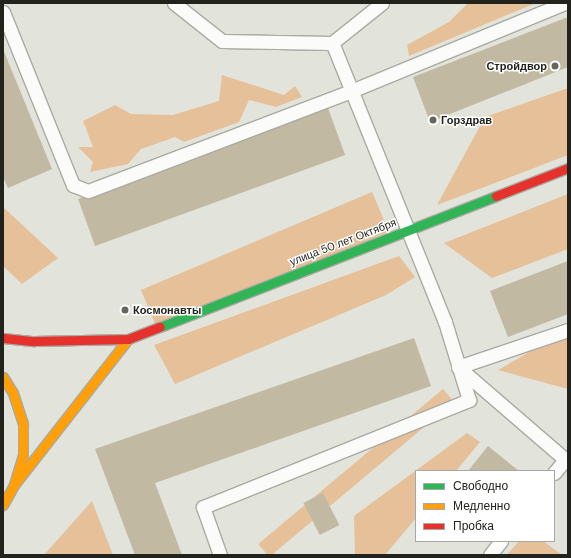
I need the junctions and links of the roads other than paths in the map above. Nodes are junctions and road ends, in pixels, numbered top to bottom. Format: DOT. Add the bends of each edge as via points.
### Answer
graph roads {
  1 [pos="174,3"];
  2 [pos="382,3"];
  3 [pos="564,3"];
  4 [pos="3,12"];
  5 [pos="332,43"];
  6 [pos="352,91"];
  7 [pos="568,168"];
  8 [pos="408,229"];
  9 [pos="568,330"];
  10 [pos="3,338"];
  11 [pos="128,339"];
  12 [pos="458,367"];
  13 [pos="3,377"];
  14 [pos="566,461"];
  15 [pos="555,472"];
  16 [pos="14,486"];
  17 [pos="4,505"];
  18 [pos="500,542"];
  19 [pos="220,555"];
  20 [pos="490,555"];
  1 -- 5 [label="lane" via="222,41"];
  2 -- 5 [label="lane"];
  3 -- 6 [label="lane"];
  4 -- 6 [label="lane" via="73,185 88,191"];
  5 -- 6 [label="lane"];
  6 -- 8 [label="lane"];
  7 -- 8 [label="street, улица 50 лет Октября"];
  8 -- 11 [label="street, улица 50 лет Октября"];
  8 -- 12 [label="lane" via="445,322"];
  9 -- 12 [label="lane"];
  10 -- 11 [label="street" via="34,341"];
  11 -- 16 [label="street"];
  12 -- 14 [label="lane"];
  12 -- 19 [label="lane" via="468,400 204,507"];
  13 -- 16 [label="street" via="13,393 23,424 23,455"];
  14 -- 15 [label="lane"];
  16 -- 17 [label="street"];
  18 -- 20 [label="lane"];
}
